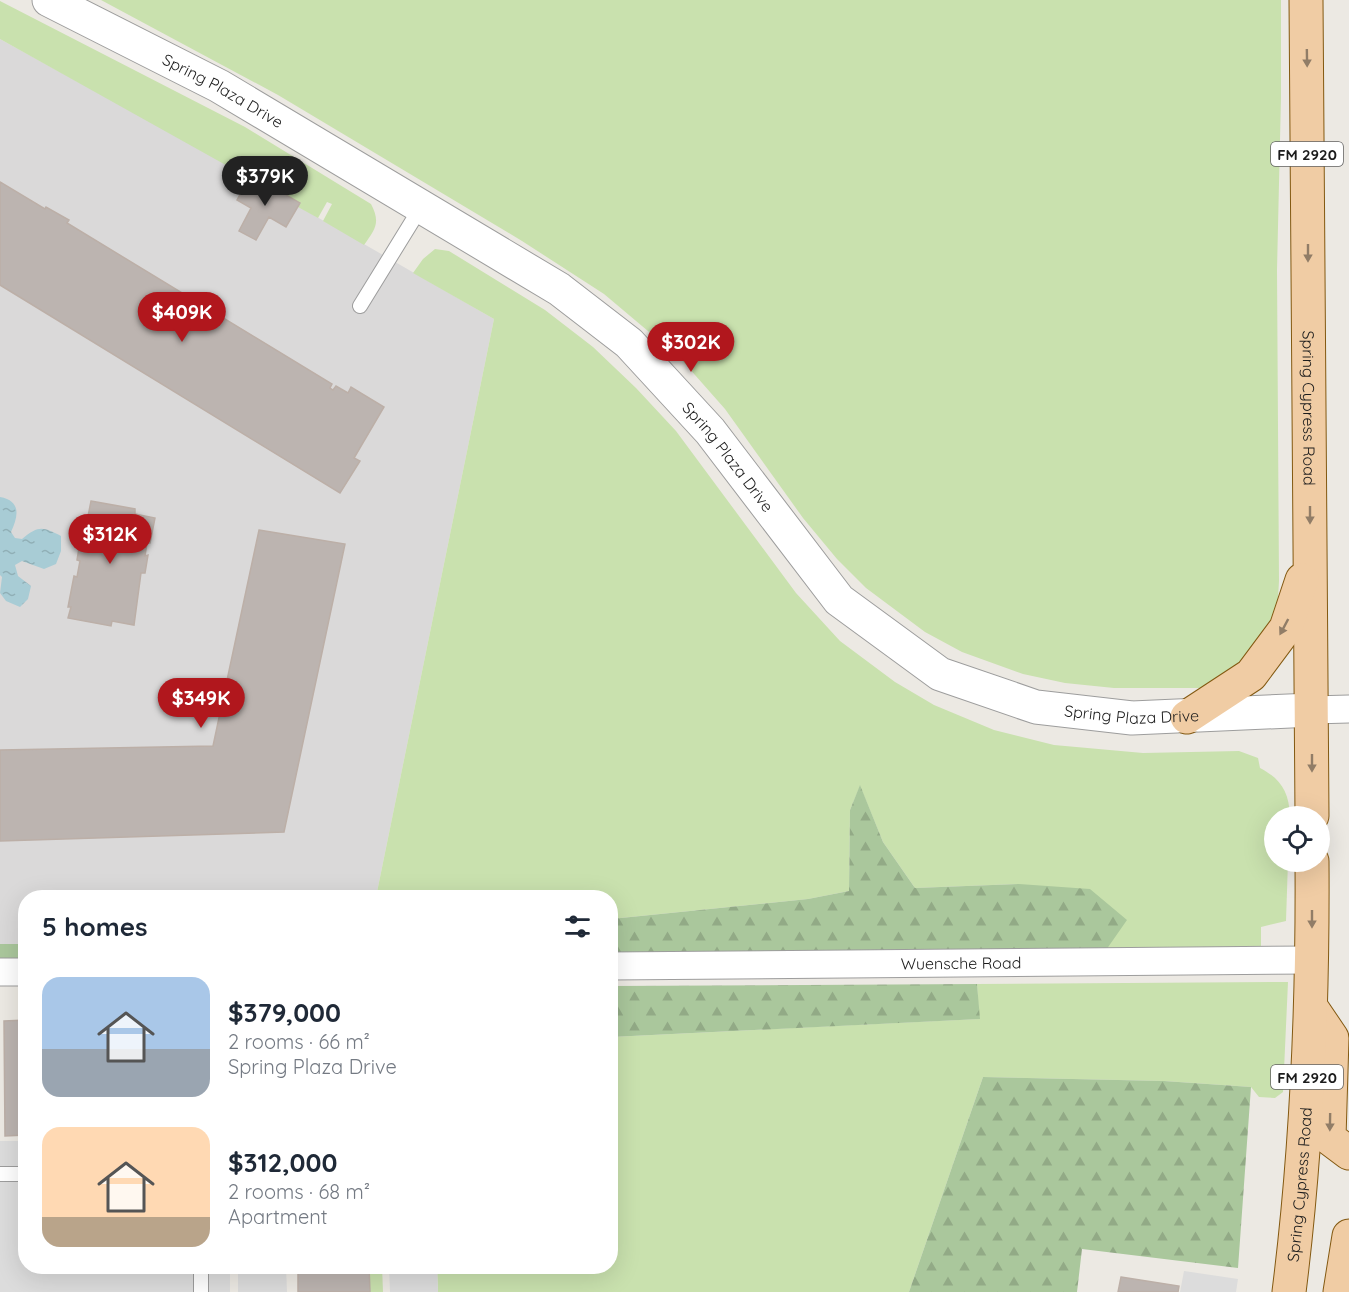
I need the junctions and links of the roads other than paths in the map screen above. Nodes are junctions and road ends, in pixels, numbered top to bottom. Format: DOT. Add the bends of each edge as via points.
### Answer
graph roads {
  1 [pos="49,0"];
  2 [pos="1306,0"];
  3 [pos="421,207"];
  4 [pos="360,306"];
  5 [pos="1311,553"];
  6 [pos="1349,709"];
  7 [pos="1312,710"];
  8 [pos="1187,717"];
  9 [pos="1312,806"];
  10 [pos="1312,872"];
  11 [pos="1312,960"];
  12 [pos="618,966"];
  13 [pos="0,972"];
  14 [pos="18,972"];
  15 [pos="1311,1007"];
  16 [pos="1349,1153"];
  17 [pos="0,1174"];
  18 [pos="18,1174"];
  19 [pos="1349,1236"];
  20 [pos="201,1274"];
  21 [pos="201,1292"];
  22 [pos="1289,1292"];
  23 [pos="1340,1292"];
  1 -- 3 [label="street, Spring Plaza Drive" via="219,86"];
  2 -- 5 [label="main road, Spring Cypress Road / FM 2920, one-way"];
  3 -- 4 [label="lane"];
  3 -- 8 [label="street, Spring Plaza Drive" via="559,289 629,343 710,431 839,600 940,674 1036,707 1132,718"];
  5 -- 7 [label="main road, Spring Cypress Road / FM 2920"];
  5 -- 8 [label="main road, one-way" via="1286,628 1251,675"];
  6 -- 7 [label="street"];
  7 -- 8 [label="street, Spring Plaza Drive"];
  7 -- 9 [label="main road, Spring Cypress Road / FM 2920, one-way"];
  10 -- 11 [label="main road, Spring Cypress Road / FM 2920, one-way"];
  11 -- 12 [label="street, Wuensche Road"];
  11 -- 15 [label="main road, Spring Cypress Road / FM 2920"];
  13 -- 14 [label="street"];
  15 -- 16 [label="main road, one-way" via="1332,1038 1329,1138"];
  15 -- 22 [label="main road, Spring Cypress Road / FM 2920" via="1298,1223"];
  17 -- 18 [label="lane"];
  19 -- 23 [label="main road"];
  20 -- 21 [label="lane"];
}
